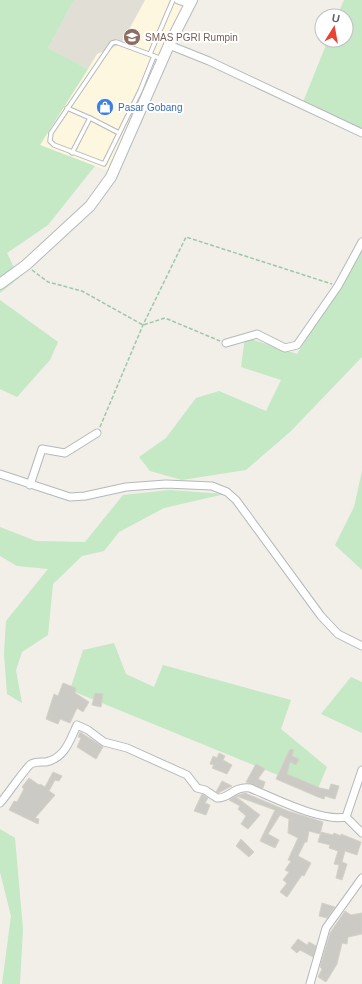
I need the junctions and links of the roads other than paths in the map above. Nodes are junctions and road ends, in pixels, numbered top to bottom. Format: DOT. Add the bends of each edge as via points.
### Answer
graph roads {
  1 [pos="173,0"];
  2 [pos="178,0"];
  3 [pos="191,2"];
  4 [pos="169,46"];
  5 [pos="156,56"];
  6 [pos="67,108"];
  7 [pos="90,118"];
  8 [pos="119,133"];
  9 [pos="362,133"];
  10 [pos="72,153"];
  11 [pos="362,242"];
  12 [pos="0,284"];
  13 [pos="226,343"];
  14 [pos="97,433"];
  15 [pos="0,474"];
  16 [pos="30,485"];
  17 [pos="362,646"];
  18 [pos="362,770"];
  19 [pos="0,804"];
  20 [pos="346,817"];
  21 [pos="362,833"];
  22 [pos="362,878"];
  23 [pos="310,984"];
  1 -- 5 [label="lane"];
  2 -- 3 [label="street"];
  3 -- 4 [label="main road"];
  4 -- 5 [label="main road"];
  4 -- 9 [label="street" via="209,61"];
  5 -- 6 [label="lane" via="116,42 112,43"];
  5 -- 8 [label="lane"];
  5 -- 12 [label="main road" via="111,177 90,206 26,265"];
  6 -- 7 [label="lane"];
  6 -- 10 [label="lane" via="49,137 54,145"];
  7 -- 8 [label="lane"];
  7 -- 10 [label="lane"];
  8 -- 10 [label="lane" via="104,164"];
  11 -- 13 [label="street" via="338,286 297,345 285,348 257,334"];
  14 -- 16 [label="street" via="65,452 42,448"];
  15 -- 16 [label="street"];
  16 -- 17 [label="street" via="70,497 126,487 166,484 207,486 227,492 236,500 321,616 338,634"];
  18 -- 20 [label="street"];
  19 -- 20 [label="street" via="31,764 46,762 65,751 77,725 104,742 127,748 187,776 197,788 217,798 241,787 250,788 318,815"];
  20 -- 21 [label="street"];
  22 -- 23 [label="street" via="326,928"];
}
